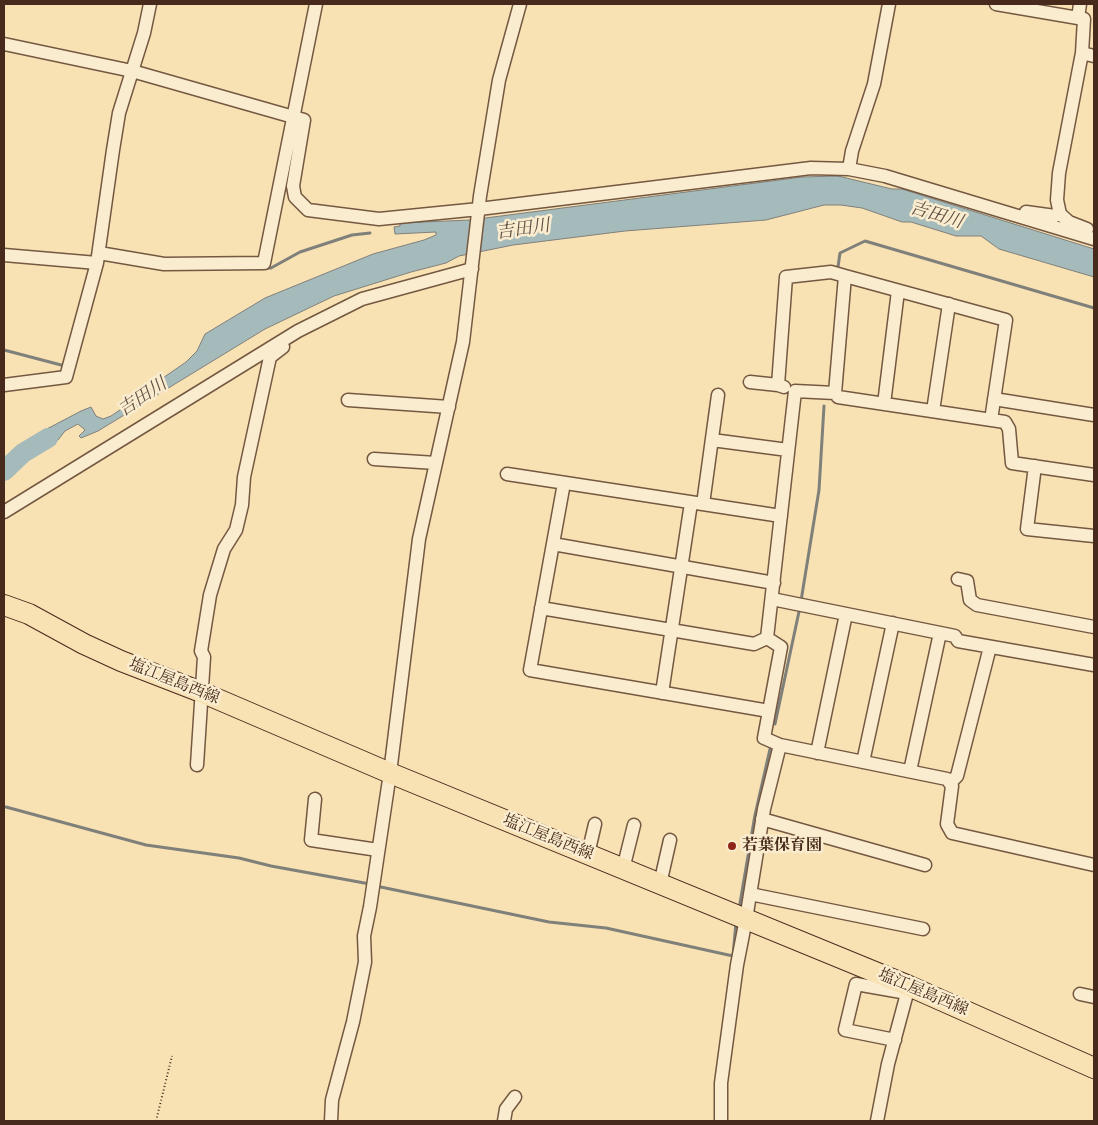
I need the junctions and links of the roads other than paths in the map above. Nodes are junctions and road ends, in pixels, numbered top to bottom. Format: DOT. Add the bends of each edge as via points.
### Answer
graph roads {
  1 [pos="150,4"];
  2 [pos="316,4"];
  3 [pos="520,4"];
  4 [pos="889,4"];
  5 [pos="996,4"];
  6 [pos="1080,4"];
  7 [pos="1078,18"];
  8 [pos="4,44"];
  9 [pos="1088,54"];
  10 [pos="132,71"];
  11 [pos="294,118"];
  12 [pos="849,168"];
  13 [pos="1001,211"];
  14 [pos="478,212"];
  15 [pos="1060,214"];
  16 [pos="1094,232"];
  17 [pos="1094,239"];
  18 [pos="4,255"];
  19 [pos="98,258"];
  20 [pos="473,265"];
  21 [pos="845,276"];
  22 [pos="898,290"];
  23 [pos="949,304"];
  24 [pos="298,331"];
  25 [pos="750,382"];
  26 [pos="4,385"];
  27 [pos="778,385"];
  28 [pos="795,391"];
  29 [pos="834,393"];
  30 [pos="718,395"];
  31 [pos="994,399"];
  32 [pos="348,400"];
  33 [pos="884,404"];
  34 [pos="449,407"];
  35 [pos="933,411"];
  36 [pos="1094,415"];
  37 [pos="991,420"];
  38 [pos="712,440"];
  39 [pos="788,450"];
  40 [pos="374,458"];
  41 [pos="436,463"];
  42 [pos="1035,466"];
  43 [pos="507,474"];
  44 [pos="1094,475"];
  45 [pos="564,483"];
  46 [pos="697,504"];
  47 [pos="4,512"];
  48 [pos="781,516"];
  49 [pos="1094,536"];
  50 [pos="553,544"];
  51 [pos="680,566"];
  52 [pos="958,578"];
  53 [pos="774,583"];
  54 [pos="772,599"];
  55 [pos="4,606"];
  56 [pos="541,608"];
  57 [pos="846,614"];
  58 [pos="893,624"];
  59 [pos="1094,627"];
  60 [pos="671,630"];
  61 [pos="940,633"];
  62 [pos="767,638"];
  63 [pos="990,647"];
  64 [pos="1094,665"];
  65 [pos="201,692"];
  66 [pos="662,693"];
  67 [pos="769,711"];
  68 [pos="780,745"];
  69 [pos="817,752"];
  70 [pos="864,762"];
  71 [pos="197,765"];
  72 [pos="910,771"];
  73 [pos="390,773"];
  74 [pos="950,782"];
  75 [pos="315,799"];
  76 [pos="762,819"];
  77 [pos="595,824"];
  78 [pos="634,826"];
  79 [pos="670,840"];
  80 [pos="378,850"];
  81 [pos="588,854"];
  82 [pos="925,865"];
  83 [pos="1094,865"];
  84 [pos="623,869"];
  85 [pos="660,884"];
  86 [pos="750,894"];
  87 [pos="741,917"];
  88 [pos="922,929"];
  89 [pos="908,990"];
  90 [pos="1080,994"];
  91 [pos="1094,997"];
  92 [pos="895,1040"];
  93 [pos="1094,1068"];
  94 [pos="515,1097"];
  95 [pos="332,1121"];
  96 [pos="504,1121"];
  97 [pos="721,1121"];
  98 [pos="878,1121"];
  1 -- 10 [label="street"];
  2 -- 11 [label="street"];
  3 -- 14 [label="street" via="499,80"];
  4 -- 12 [label="street" via="874,84"];
  5 -- 7 [label="street"];
  6 -- 7 [label="street"];
  7 -- 9 [label="street" via="1084,19"];
  8 -- 10 [label="street"];
  9 -- 15 [label="street" via="1057,187"];
  10 -- 11 [label="street"];
  10 -- 19 [label="street" via="118,122"];
  11 -- 14 [label="street" via="304,120 293,186 295,197 308,210 379,219"];
  11 -- 19 [label="street" via="264,263 164,264"];
  12 -- 13 [label="street"];
  12 -- 14 [label="street" via="811,168"];
  13 -- 15 [label="street"];
  13 -- 17 [label="street"];
  14 -- 20 [label="street"];
  15 -- 16 [label="street" via="1068,222"];
  18 -- 19 [label="street"];
  19 -- 26 [label="street" via="66,377"];
  20 -- 24 [label="street" via="362,299"];
  20 -- 34 [label="street" via="463,342"];
  21 -- 22 [label="street"];
  21 -- 27 [label="street" via="831,272 786,276"];
  21 -- 29 [label="street"];
  22 -- 23 [label="street"];
  22 -- 33 [label="street"];
  23 -- 31 [label="street" via="1006,320"];
  23 -- 35 [label="street"];
  24 -- 47 [label="street"];
  24 -- 65 [label="street" via="296,337 270,357 236,530 224,549 210,595 201,651 204,656"];
  25 -- 27 [label="street"];
  27 -- 28 [label="street"];
  28 -- 29 [label="street"];
  28 -- 39 [label="street"];
  29 -- 33 [label="street" via="838,397"];
  30 -- 38 [label="street"];
  31 -- 36 [label="street"];
  31 -- 37 [label="street"];
  32 -- 34 [label="street"];
  33 -- 35 [label="street"];
  34 -- 41 [label="street"];
  35 -- 37 [label="street"];
  37 -- 42 [label="street" via="1005,422 1009,429 1012,463"];
  38 -- 39 [label="street"];
  38 -- 46 [label="street"];
  39 -- 48 [label="street"];
  40 -- 41 [label="street"];
  41 -- 73 [label="street" via="419,539"];
  42 -- 44 [label="street"];
  42 -- 49 [label="street" via="1027,529"];
  43 -- 45 [label="street"];
  45 -- 46 [label="street"];
  45 -- 50 [label="street"];
  46 -- 48 [label="street"];
  46 -- 51 [label="street"];
  48 -- 53 [label="street"];
  50 -- 51 [label="street"];
  50 -- 56 [label="street"];
  51 -- 53 [label="street"];
  51 -- 60 [label="street"];
  52 -- 59 [label="street" via="966,581 970,600 977,605"];
  53 -- 54 [label="street"];
  54 -- 57 [label="street"];
  54 -- 62 [label="street"];
  55 -- 65 [label="main road, 塩江屋島西線" via="29,614 121,661"];
  56 -- 60 [label="street"];
  56 -- 66 [label="street" via="530,670"];
  57 -- 58 [label="street"];
  57 -- 69 [label="street"];
  58 -- 61 [label="street"];
  58 -- 70 [label="street"];
  60 -- 62 [label="street" via="754,644"];
  60 -- 66 [label="street"];
  61 -- 63 [label="street" via="955,636 958,641"];
  61 -- 72 [label="street"];
  62 -- 67 [label="street" via="781,647"];
  63 -- 64 [label="street"];
  63 -- 74 [label="street" via="957,776"];
  65 -- 71 [label="street"];
  65 -- 73 [label="main road, 塩江屋島西線"];
  66 -- 67 [label="street"];
  67 -- 68 [label="street" via="764,738"];
  68 -- 69 [label="street"];
  68 -- 76 [label="street"];
  69 -- 70 [label="street"];
  70 -- 72 [label="street"];
  72 -- 74 [label="street"];
  73 -- 80 [label="street"];
  73 -- 81 [label="main road, 塩江屋島西線"];
  74 -- 83 [label="street" via="947,824 952,833"];
  75 -- 80 [label="street" via="312,840"];
  76 -- 82 [label="street"];
  76 -- 86 [label="street"];
  77 -- 81 [label="street"];
  78 -- 84 [label="street"];
  79 -- 85 [label="street"];
  80 -- 95 [label="street" via="364,936 365,962 332,1100"];
  81 -- 84 [label="main road, 塩江屋島西線"];
  84 -- 85 [label="main road, 塩江屋島西線"];
  85 -- 87 [label="main road, 塩江屋島西線"];
  86 -- 87 [label="street"];
  86 -- 88 [label="street"];
  87 -- 89 [label="main road, 塩江屋島西線"];
  87 -- 97 [label="street" via="721,1083"];
  89 -- 92 [label="street"];
  89 -- 92 [label="street" via="856,984 845,1030"];
  89 -- 93 [label="main road, 塩江屋島西線"];
  90 -- 91 [label="street"];
  92 -- 98 [label="street"];
  94 -- 96 [label="street" via="506,1109"];
}
